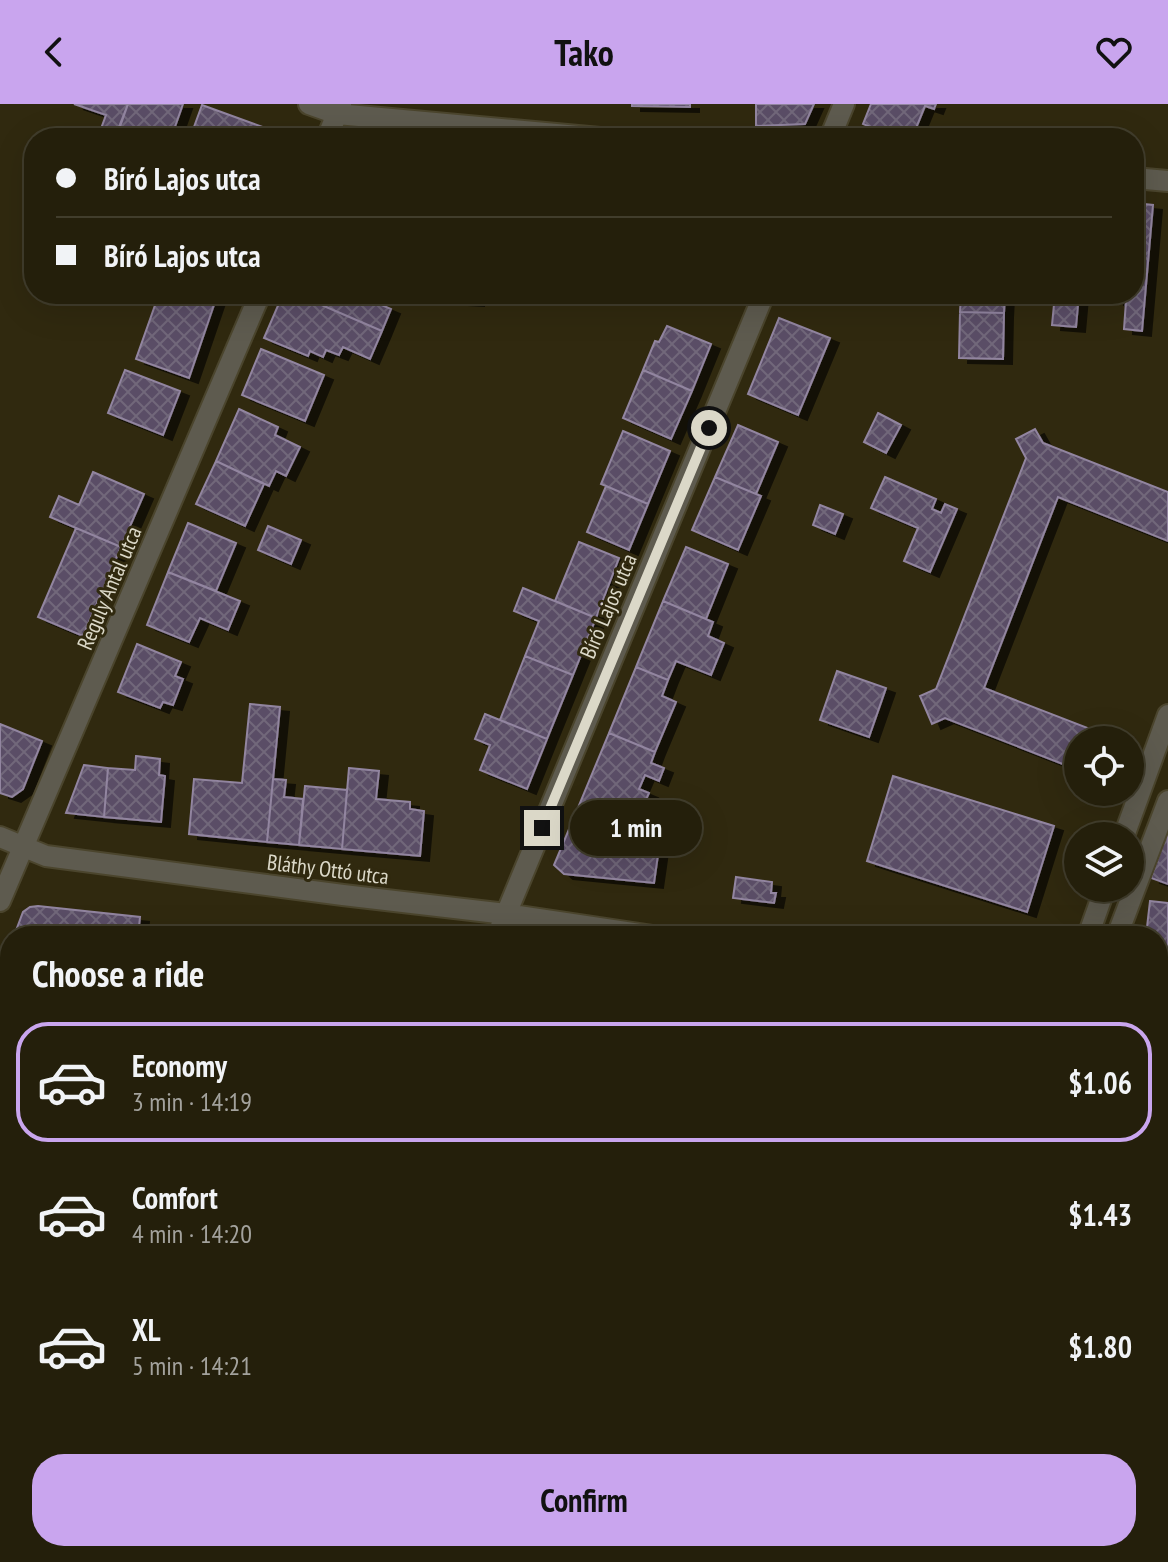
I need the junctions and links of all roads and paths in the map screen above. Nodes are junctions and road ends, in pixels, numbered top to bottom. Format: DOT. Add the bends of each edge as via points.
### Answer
graph roads {
  1 [pos="309,104"];
  2 [pos="844,104"];
  3 [pos="339,109"];
  4 [pos="331,128"];
  5 [pos="510,128"];
  6 [pos="834,128"];
  7 [pos="1144,179"];
  8 [pos="1168,181"];
  9 [pos="256,304"];
  10 [pos="760,304"];
  11 [pos="1168,715"];
  12 [pos="1168,801"];
  13 [pos="1129,822"];
  14 [pos="0,837"];
  15 [pos="23,846"];
  16 [pos="0,901"];
  17 [pos="1100,902"];
  18 [pos="506,914"];
  19 [pos="501,926"];
  20 [pos="586,926"];
  21 [pos="1092,926"];
  22 [pos="1121,926"];
  1 -- 3 [label="street"];
  2 -- 6 [label="street"];
  3 -- 4 [label="street"];
  3 -- 5 [label="street"];
  7 -- 8 [label="street"];
  9 -- 15 [label="street, Reguly Antal utca"];
  10 -- 18 [label="street, Bíró Lajos utca"];
  11 -- 13 [label="street"];
  12 -- 22 [label="street"];
  14 -- 15 [label="street, Bláthy Ottó utca"];
  15 -- 16 [label="street, Reguly Antal utca"];
  15 -- 18 [label="street, Bláthy Ottó utca" via="46,856"];
  17 -- 21 [label="street"];
  18 -- 19 [label="street, Bíró Lajos utca"];
  18 -- 20 [label="street, Bláthy Ottó utca"];
}
